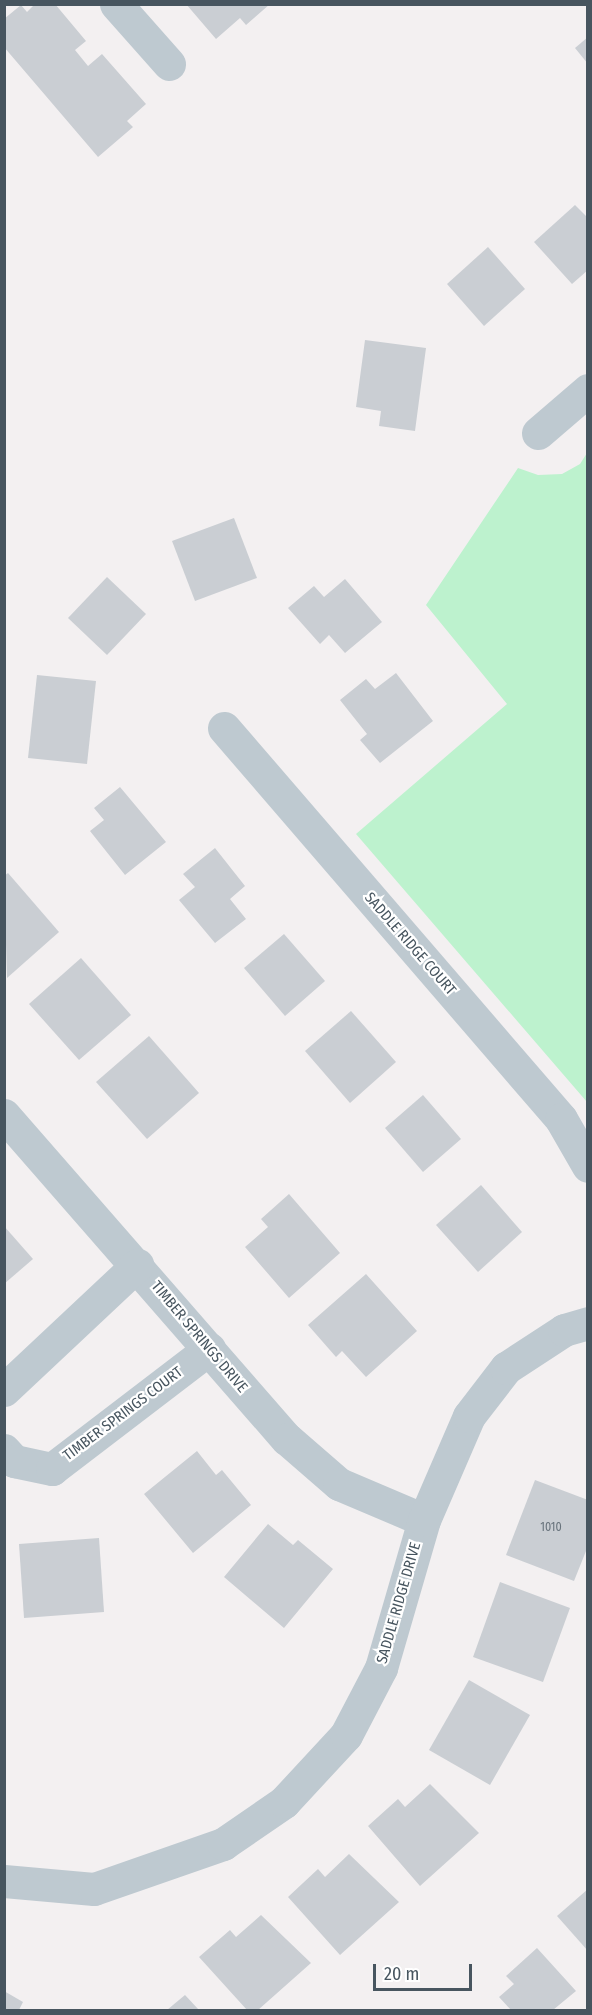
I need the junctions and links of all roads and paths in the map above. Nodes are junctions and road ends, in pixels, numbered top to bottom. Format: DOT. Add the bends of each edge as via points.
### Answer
graph roads {
  1 [pos="116,4"];
  2 [pos="169,64"];
  3 [pos="588,390"];
  4 [pos="538,434"];
  5 [pos="224,728"];
  6 [pos="4,1115"];
  7 [pos="588,1166"];
  8 [pos="137,1265"];
  9 [pos="588,1323"];
  10 [pos="209,1349"];
  11 [pos="4,1390"];
  12 [pos="4,1450"];
  13 [pos="424,1520"];
  14 [pos="4,1881"];
  1 -- 2 [label="street"];
  3 -- 4 [label="street"];
  5 -- 7 [label="street, SADDLE RIDGE COURT" via="561,1119"];
  6 -- 8 [label="street, TIMBER SPRINGS DRIVE"];
  8 -- 10 [label="street, TIMBER SPRINGS DRIVE"];
  8 -- 11 [label="street"];
  9 -- 13 [label="street, SADDLE RIDGE DRIVE" via="564,1330 506,1368 469,1416"];
  10 -- 12 [label="street, TIMBER SPRINGS COURT" via="52,1469 14,1461"];
  10 -- 13 [label="street, TIMBER SPRINGS DRIVE" via="287,1439 339,1484"];
  13 -- 14 [label="street, SADDLE RIDGE DRIVE" via="381,1668 346,1735 284,1802 223,1844 94,1889"];
}
